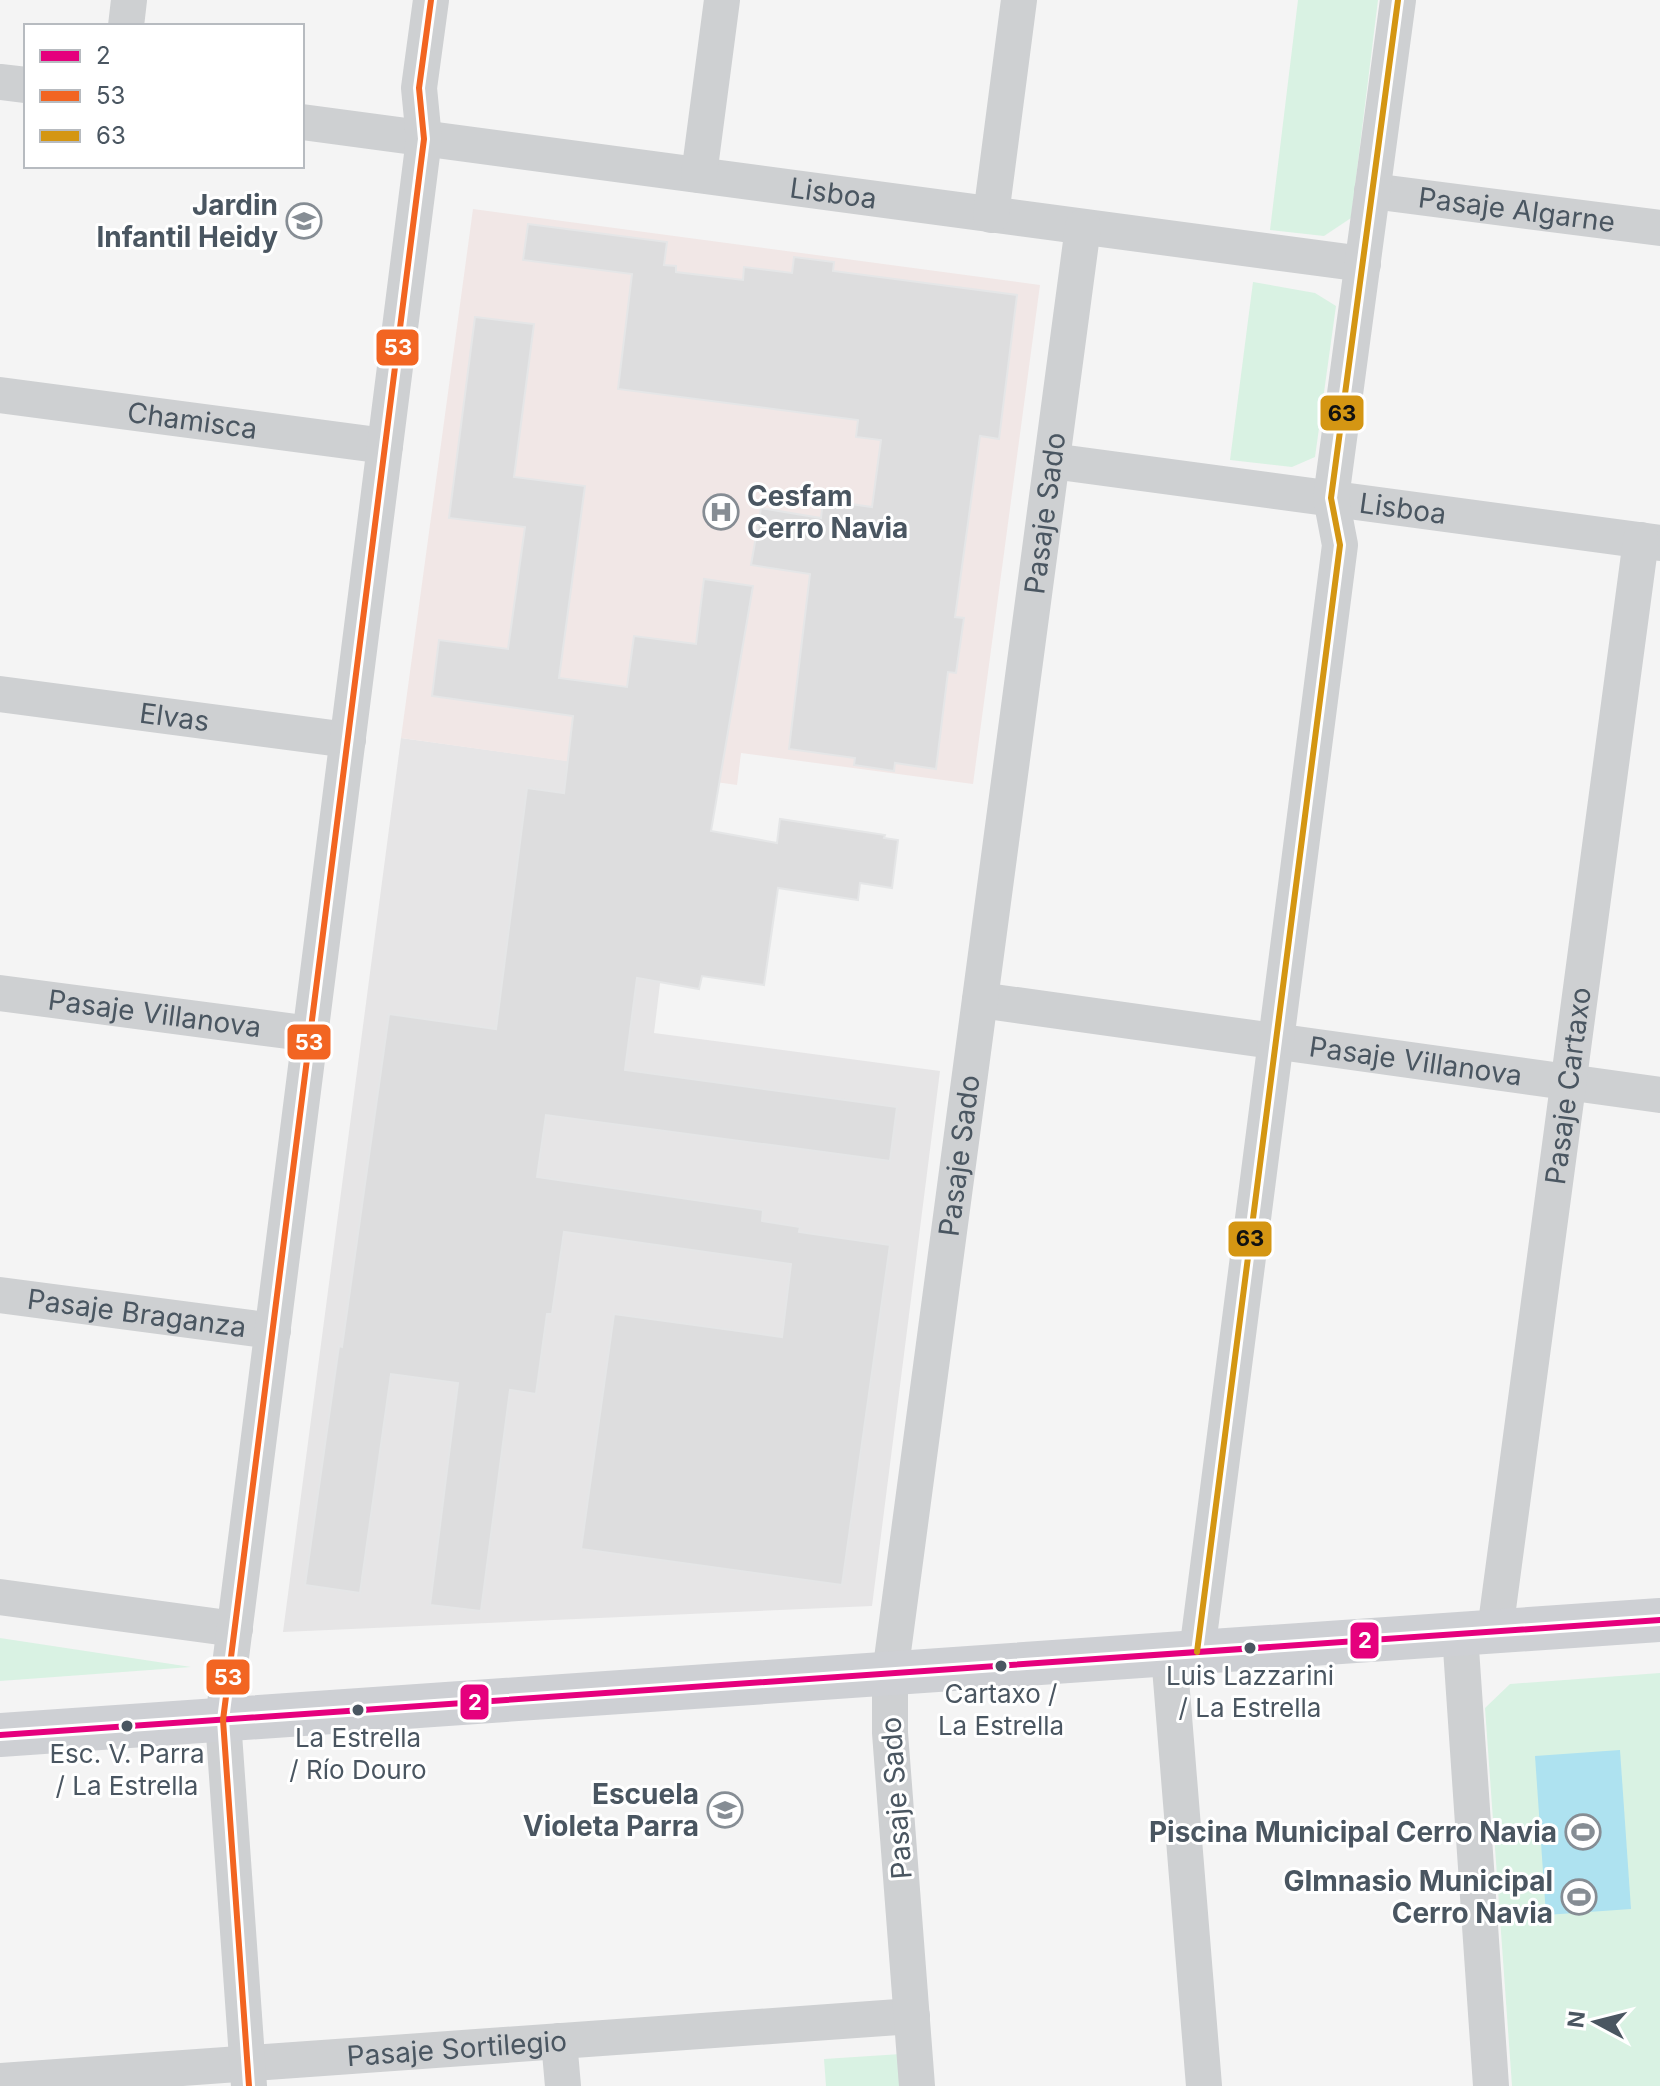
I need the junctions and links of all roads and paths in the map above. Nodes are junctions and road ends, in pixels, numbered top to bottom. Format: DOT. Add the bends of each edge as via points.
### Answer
graph roads {
  1 [pos="129,0"];
  2 [pos="431,0"];
  3 [pos="722,0"];
  4 [pos="1019,0"];
  5 [pos="1398,0"];
  6 [pos="126,24"];
  7 [pos="0,82"];
  8 [pos="24,85"];
  9 [pos="304,122"];
  10 [pos="424,139"];
  11 [pos="699,175"];
  12 [pos="1372,191"];
  13 [pos="991,215"];
  14 [pos="1083,227"];
  15 [pos="1660,228"];
  16 [pos="1363,264"];
  17 [pos="0,395"];
  18 [pos="385,446"];
  19 [pos="1052,461"];
  20 [pos="1331,498"];
  21 [pos="1650,541"];
  22 [pos="0,694"];
  23 [pos="348,740"];
  24 [pos="0,993"];
  25 [pos="980,1000"];
  26 [pos="311,1034"];
  27 [pos="1276,1041"];
  28 [pos="1568,1082"];
  29 [pos="1660,1095"];
  30 [pos="0,1295"];
  31 [pos="273,1331"];
  32 [pos="0,1597"];
  33 [pos="1660,1620"];
  34 [pos="235,1629"];
  35 [pos="1477,1633"];
  36 [pos="1183,1654"];
  37 [pos="890,1674"];
  38 [pos="223,1720"];
  39 [pos="0,1735"];
  40 [pos="912,2016"];
  41 [pos="559,2041"];
  42 [pos="249,2075"];
  43 [pos="0,2081"];
  44 [pos="563,2086"];
  45 [pos="917,2086"];
  46 [pos="1204,2086"];
  47 [pos="1491,2086"];
  1 -- 6 [label="street"];
  2 -- 10 [label="street" via="419,88"];
  3 -- 11 [label="street"];
  4 -- 13 [label="street"];
  5 -- 12 [label="street"];
  7 -- 8 [label="street"];
  9 -- 10 [label="street, Lisboa"];
  10 -- 11 [label="street, Lisboa"];
  10 -- 18 [label="street"];
  11 -- 13 [label="street, Lisboa"];
  12 -- 15 [label="street, Pasaje Algarne"];
  12 -- 16 [label="street"];
  13 -- 14 [label="street, Lisboa"];
  14 -- 16 [label="street, Lisboa"];
  14 -- 19 [label="street, Pasaje Sado"];
  16 -- 20 [label="street"];
  17 -- 18 [label="street, Chamisca"];
  18 -- 23 [label="street"];
  19 -- 20 [label="street, Lisboa"];
  19 -- 25 [label="street, Pasaje Sado"];
  20 -- 21 [label="street, Lisboa"];
  20 -- 27 [label="street" via="1340,545"];
  21 -- 28 [label="street, Pasaje Cartaxo"];
  22 -- 23 [label="street, Elvas"];
  23 -- 26 [label="street"];
  24 -- 26 [label="street, Pasaje Villanova"];
  25 -- 27 [label="street, Pasaje Villanova"];
  25 -- 37 [label="street, Pasaje Sado"];
  26 -- 31 [label="street"];
  27 -- 28 [label="street, Pasaje Villanova"];
  27 -- 36 [label="street"];
  28 -- 29 [label="street, Pasaje Villanova"];
  28 -- 35 [label="street, Pasaje Cartaxo"];
  30 -- 31 [label="street, Pasaje Braganza"];
  31 -- 34 [label="street"];
  32 -- 34 [label="street"];
  33 -- 35 [label="main road"];
  34 -- 38 [label="street"];
  35 -- 36 [label="main road"];
  35 -- 47 [label="street, Pasaje Cartaxo"];
  36 -- 37 [label="main road"];
  36 -- 46 [label="street"];
  37 -- 38 [label="main road"];
  37 -- 40 [label="street, Pasaje Sado"];
  38 -- 39 [label="main road"];
  38 -- 42 [label="street"];
  40 -- 41 [label="street, Pasaje Sortilegio"];
  40 -- 45 [label="street, Pasaje Sado"];
  41 -- 42 [label="street, Pasaje Sortilegio"];
  41 -- 44 [label="street"];
  42 -- 43 [label="street, Pasaje Sortilegio"];
}
